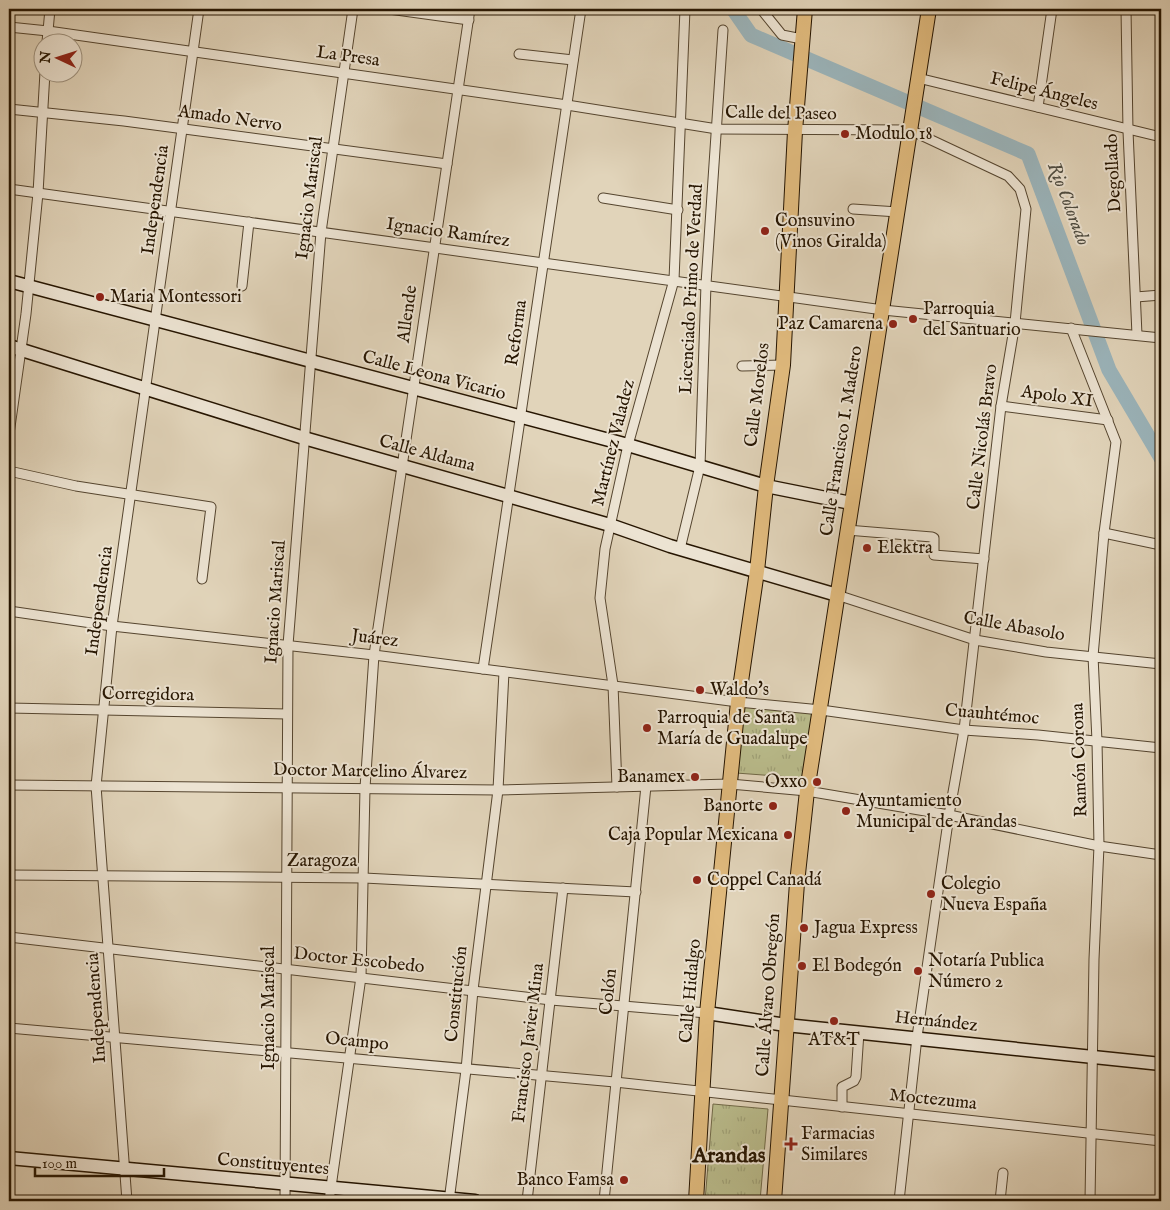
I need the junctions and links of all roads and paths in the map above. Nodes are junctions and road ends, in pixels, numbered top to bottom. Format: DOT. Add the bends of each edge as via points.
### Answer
graph roads {
  1 [pos="50,9"];
  2 [pos="200,9"];
  3 [pos="353,9"];
  4 [pos="388,9"];
  5 [pos="470,9"];
  6 [pos="581,9"];
  7 [pos="685,9"];
  8 [pos="761,9"];
  9 [pos="805,9"];
  10 [pos="929,9"];
  11 [pos="1052,9"];
  12 [pos="1126,9"];
  13 [pos="469,20"];
  14 [pos="9,27"];
  15 [pos="723,30"];
  16 [pos="48,31"];
  17 [pos="802,45"];
  18 [pos="193,52"];
  19 [pos="519,54"];
  20 [pos="573,60"];
  21 [pos="344,73"];
  22 [pos="917,80"];
  23 [pos="44,82"];
  24 [pos="458,89"];
  25 [pos="567,105"];
  26 [pos="1038,107"];
  27 [pos="9,109"];
  28 [pos="42,113"];
  29 [pos="682,124"];
  30 [pos="182,129"];
  31 [pos="717,130"];
  32 [pos="910,130"];
  33 [pos="795,131"];
  34 [pos="1128,131"];
  35 [pos="1161,138"];
  36 [pos="333,149"];
  37 [pos="447,164"];
  38 [pos="9,189"];
  39 [pos="38,193"];
  40 [pos="602,198"];
  41 [pos="853,209"];
  42 [pos="678,210"];
  43 [pos="171,211"];
  44 [pos="898,212"];
  45 [pos="249,222"];
  46 [pos="321,232"];
  47 [pos="435,247"];
  48 [pos="543,262"];
  49 [pos="674,280"];
  50 [pos="9,281"];
  51 [pos="706,284"];
  52 [pos="28,286"];
  53 [pos="242,286"];
  54 [pos="785,295"];
  55 [pos="1161,295"];
  56 [pos="1136,297"];
  57 [pos="883,310"];
  58 [pos="155,321"];
  59 [pos="1015,323"];
  60 [pos="1076,328"];
  61 [pos="1137,336"];
  62 [pos="1161,338"];
  63 [pos="15,348"];
  64 [pos="310,361"];
  65 [pos="783,365"];
  66 [pos="742,366"];
  67 [pos="414,388"];
  68 [pos="145,389"];
  69 [pos="1001,406"];
  70 [pos="10,415"];
  71 [pos="520,417"];
  72 [pos="1108,420"];
  73 [pos="9,434"];
  74 [pos="304,438"];
  75 [pos="628,445"];
  76 [pos="402,466"];
  77 [pos="700,466"];
  78 [pos="9,472"];
  79 [pos="766,486"];
  80 [pos="509,495"];
  81 [pos="131,496"];
  82 [pos="851,503"];
  83 [pos="610,525"];
  84 [pos="847,530"];
  85 [pos="1104,533"];
  86 [pos="1161,545"];
  87 [pos="680,548"];
  88 [pos="984,559"];
  89 [pos="757,571"];
  90 [pos="202,578"];
  91 [pos="837,595"];
  92 [pos="9,611"];
  93 [pos="112,626"];
  94 [pos="975,640"];
  95 [pos="288,645"];
  96 [pos="374,655"];
  97 [pos="1092,656"];
  98 [pos="1161,664"];
  99 [pos="483,669"];
  100 [pos="504,672"];
  101 [pos="613,685"];
  102 [pos="738,702"];
  103 [pos="9,708"];
  104 [pos="102,710"];
  105 [pos="821,710"];
  106 [pos="287,714"];
  107 [pos="964,730"];
  108 [pos="1097,742"];
  109 [pos="1161,748"];
  110 [pos="730,784"];
  111 [pos="9,785"];
  112 [pos="96,786"];
  113 [pos="646,786"];
  114 [pos="617,787"];
  115 [pos="286,788"];
  116 [pos="365,788"];
  117 [pos="498,790"];
  118 [pos="807,791"];
  119 [pos="949,815"];
  120 [pos="1099,846"];
  121 [pos="1161,855"];
  122 [pos="9,875"];
  123 [pos="103,877"];
  124 [pos="286,877"];
  125 [pos="364,878"];
  126 [pos="486,883"];
  127 [pos="563,888"];
  128 [pos="636,892"];
  129 [pos="9,937"];
  130 [pos="109,949"];
  131 [pos="285,970"];
  132 [pos="361,976"];
  133 [pos="473,990"];
  134 [pos="551,1000"];
  135 [pos="624,1004"];
  136 [pos="707,1012"];
  137 [pos="786,1025"];
  138 [pos="9,1028"];
  139 [pos="859,1032"];
  140 [pos="116,1038"];
  141 [pos="917,1038"];
  142 [pos="285,1051"];
  143 [pos="1092,1056"];
  144 [pos="349,1057"];
  145 [pos="1161,1064"];
  146 [pos="466,1070"];
  147 [pos="541,1076"];
  148 [pos="615,1082"];
  149 [pos="702,1091"];
  150 [pos="780,1101"];
  151 [pos="842,1107"];
  152 [pos="908,1114"];
  153 [pos="1091,1132"];
  154 [pos="1161,1140"];
  155 [pos="9,1158"];
  156 [pos="125,1169"];
  157 [pos="1003,1173"];
  158 [pos="285,1184"];
  159 [pos="330,1188"];
  160 [pos="449,1200"];
  161 [pos="127,1201"];
  162 [pos="285,1201"];
  163 [pos="329,1201"];
  164 [pos="475,1201"];
  165 [pos="527,1201"];
  166 [pos="604,1201"];
  167 [pos="696,1201"];
  168 [pos="774,1201"];
  169 [pos="899,1201"];
  170 [pos="1000,1201"];
  171 [pos="1090,1201"];
  1 -- 16 [label="street"];
  2 -- 18 [label="street, Independencia"];
  3 -- 21 [label="street, Ignacio Mariscal"];
  4 -- 13 [label="street"];
  5 -- 13 [label="street, Allende"];
  6 -- 20 [label="street, Reforma"];
  7 -- 29 [label="street, Martínez Valadez"];
  8 -- 17 [label="street" via="782,35"];
  9 -- 17 [label="main road, Calle Morelos"];
  10 -- 22 [label="main road, Calle Francisco I. Madero"];
  11 -- 26 [label="street"];
  12 -- 34 [label="street, Degollado"];
  13 -- 24 [label="street, Allende"];
  14 -- 16 [label="street, La Presa"];
  15 -- 31 [label="street, Licenciado Primo de Verdad"];
  16 -- 18 [label="street, La Presa"];
  17 -- 33 [label="main road, Calle Morelos"];
  18 -- 21 [label="street, La Presa"];
  18 -- 30 [label="street, Independencia"];
  19 -- 20 [label="street"];
  20 -- 25 [label="street, Reforma"];
  21 -- 24 [label="street, La Presa"];
  21 -- 36 [label="street, Ignacio Mariscal"];
  22 -- 26 [label="street, Felipe Ángeles"];
  22 -- 32 [label="main road, Calle Francisco I. Madero"];
  23 -- 28 [label="street"];
  24 -- 25 [label="street, La Presa"];
  24 -- 37 [label="street, Allende"];
  25 -- 29 [label="street, La Presa"];
  25 -- 48 [label="street, Reforma"];
  26 -- 34 [label="street, Felipe Ángeles"];
  27 -- 28 [label="street, Amado Nervo"];
  28 -- 30 [label="street, Amado Nervo"];
  28 -- 39 [label="street"];
  29 -- 31 [label="street, Calle del Paseo"];
  29 -- 42 [label="street, Martínez Valadez"];
  30 -- 36 [label="street, Amado Nervo"];
  30 -- 43 [label="street, Independencia"];
  31 -- 33 [label="street, Calle del Paseo"];
  31 -- 51 [label="street, Licenciado Primo de Verdad"];
  32 -- 33 [label="street, Calle del Paseo"];
  32 -- 44 [label="main road, Calle Francisco I. Madero"];
  32 -- 59 [label="street, Calle Nicolás Bravo" via="1008,176 1020,189 1026,209"];
  33 -- 54 [label="main road, Calle Morelos"];
  34 -- 35 [label="street, Felipe Ángeles"];
  34 -- 56 [label="street, Degollado"];
  36 -- 37 [label="street, Amado Nervo"];
  36 -- 46 [label="street, Ignacio Mariscal"];
  37 -- 47 [label="street, Allende"];
  38 -- 39 [label="street, Ignacio Ramírez"];
  39 -- 43 [label="street, Ignacio Ramírez"];
  39 -- 52 [label="street"];
  40 -- 42 [label="street"];
  41 -- 44 [label="street"];
  42 -- 49 [label="street, Martínez Valadez"];
  43 -- 45 [label="street, Ignacio Ramírez"];
  43 -- 58 [label="street, Independencia"];
  44 -- 57 [label="main road, Calle Francisco I. Madero"];
  45 -- 46 [label="street, Ignacio Ramírez"];
  45 -- 53 [label="street"];
  46 -- 47 [label="street, Ignacio Ramírez"];
  46 -- 64 [label="street, Ignacio Mariscal"];
  47 -- 48 [label="street, Ignacio Ramírez"];
  47 -- 67 [label="street, Allende"];
  48 -- 49 [label="street, Ignacio Ramírez"];
  48 -- 71 [label="street, Reforma"];
  49 -- 51 [label="street, Ignacio Ramírez"];
  49 -- 75 [label="street, Martínez Valadez"];
  50 -- 52 [label="main road, Calle Leona Vicario"];
  51 -- 54 [label="street, Ignacio Ramírez"];
  51 -- 77 [label="street, Licenciado Primo de Verdad"];
  52 -- 58 [label="main road, Calle Leona Vicario"];
  52 -- 63 [label="street"];
  54 -- 57 [label="street, Ignacio Ramírez"];
  54 -- 65 [label="main road, Calle Morelos"];
  55 -- 56 [label="street"];
  56 -- 61 [label="street, Degollado"];
  57 -- 59 [label="street, Ignacio Ramírez"];
  57 -- 82 [label="main road, Calle Francisco I. Madero"];
  58 -- 64 [label="main road, Calle Leona Vicario"];
  58 -- 68 [label="street, Independencia"];
  59 -- 60 [label="street, Ignacio Ramírez"];
  59 -- 69 [label="street, Calle Nicolás Bravo"];
  60 -- 61 [label="street, Ignacio Ramírez"];
  60 -- 72 [label="street, Ramón Corona"];
  61 -- 62 [label="street, Ignacio Ramírez"];
  63 -- 68 [label="main road, Calle Aldama"];
  63 -- 70 [label="street"];
  64 -- 67 [label="main road, Calle Leona Vicario"];
  64 -- 74 [label="street, Ignacio Mariscal"];
  65 -- 66 [label="street"];
  65 -- 79 [label="main road, Calle Morelos"];
  67 -- 71 [label="main road, Calle Leona Vicario"];
  67 -- 76 [label="street, Allende"];
  68 -- 74 [label="main road, Calle Aldama"];
  68 -- 81 [label="street, Independencia"];
  69 -- 72 [label="street, Apolo XI"];
  69 -- 88 [label="street, Calle Nicolás Bravo"];
  70 -- 73 [label="street"];
  71 -- 75 [label="main road, Calle Leona Vicario"];
  71 -- 80 [label="street, Reforma"];
  72 -- 85 [label="street, Ramón Corona" via="1116,442"];
  74 -- 76 [label="main road, Calle Aldama"];
  74 -- 95 [label="street, Ignacio Mariscal"];
  75 -- 77 [label="main road, Calle Leona Vicario"];
  75 -- 83 [label="street, Martínez Valadez"];
  76 -- 80 [label="main road, Calle Aldama"];
  76 -- 96 [label="street, Allende"];
  77 -- 79 [label="main road, Calle Leona Vicario"];
  77 -- 87 [label="street, Licenciado Primo de Verdad"];
  78 -- 81 [label="street"];
  79 -- 82 [label="main road, Calle Leona Vicario"];
  79 -- 89 [label="main road, Calle Morelos"];
  80 -- 83 [label="main road, Calle Aldama"];
  80 -- 99 [label="street, Reforma"];
  81 -- 90 [label="street" via="211,507"];
  81 -- 93 [label="street, Independencia"];
  82 -- 84 [label="main road, Calle Francisco I. Madero"];
  83 -- 87 [label="main road, Calle Aldama"];
  83 -- 101 [label="street, Martínez Valadez" via="600,598"];
  84 -- 88 [label="street" via="932,537 934,555"];
  84 -- 91 [label="main road, Calle Francisco I. Madero"];
  85 -- 86 [label="street"];
  85 -- 97 [label="street, Ramón Corona"];
  87 -- 89 [label="main road, Calle Aldama"];
  88 -- 94 [label="street, Calle Nicolás Bravo"];
  89 -- 91 [label="main road, Calle Aldama"];
  89 -- 102 [label="main road, Calle Morelos"];
  91 -- 94 [label="street, Calle Abasolo"];
  91 -- 105 [label="main road, Calle Francisco I. Madero"];
  92 -- 93 [label="street, Juárez"];
  93 -- 95 [label="street, Juárez"];
  93 -- 104 [label="street, Independencia"];
  94 -- 97 [label="street, Calle Abasolo"];
  94 -- 107 [label="street, Calle Nicolás Bravo"];
  95 -- 96 [label="street, Juárez"];
  95 -- 106 [label="street, Ignacio Mariscal"];
  96 -- 99 [label="street, Juárez"];
  96 -- 116 [label="street, Allende"];
  97 -- 98 [label="street, Calle Abasolo"];
  97 -- 108 [label="street, Ramón Corona"];
  99 -- 100 [label="street, Juárez"];
  100 -- 101 [label="street, Juárez"];
  100 -- 117 [label="street, Constitución"];
  101 -- 102 [label="street, Juárez"];
  101 -- 114 [label="street, Martínez Valadez"];
  102 -- 105 [label="street, Cuauhtémoc"];
  102 -- 110 [label="main road, Calle Morelos"];
  103 -- 104 [label="street, Corregidora"];
  104 -- 106 [label="street, Corregidora"];
  104 -- 112 [label="street, Independencia"];
  105 -- 107 [label="street, Cuauhtémoc"];
  105 -- 118 [label="main road, Calle Francisco I. Madero"];
  106 -- 115 [label="street, Ignacio Mariscal"];
  107 -- 108 [label="street, Cuauhtémoc"];
  107 -- 119 [label="street, Calle Nicolás Bravo"];
  108 -- 109 [label="street, Cuauhtémoc"];
  108 -- 120 [label="street, Ramón Corona"];
  110 -- 113 [label="street, Doctor Marcelino Álvarez"];
  110 -- 118 [label="street, Doctor Marcelino Álvarez"];
  110 -- 136 [label="main road, Calle Hidalgo"];
  111 -- 112 [label="street, Doctor Marcelino Álvarez"];
  112 -- 115 [label="street, Doctor Marcelino Álvarez"];
  112 -- 123 [label="street, Independencia"];
  113 -- 114 [label="street, Doctor Marcelino Álvarez"];
  113 -- 128 [label="street, Colón"];
  114 -- 117 [label="street, Doctor Marcelino Álvarez"];
  115 -- 116 [label="street, Doctor Marcelino Álvarez"];
  115 -- 124 [label="street, Ignacio Mariscal"];
  116 -- 117 [label="street, Doctor Marcelino Álvarez"];
  116 -- 125 [label="street, Allende"];
  117 -- 126 [label="street, Constitución"];
  118 -- 119 [label="street, Doctor Marcelino Álvarez"];
  118 -- 137 [label="main road, Calle Álvaro Obregón"];
  119 -- 120 [label="street, Doctor Marcelino Álvarez"];
  119 -- 141 [label="street, Calle Nicolás Bravo"];
  120 -- 121 [label="street, Doctor Marcelino Álvarez"];
  120 -- 143 [label="street, Ramón Corona"];
  122 -- 123 [label="street, Zaragoza"];
  123 -- 124 [label="street, Zaragoza"];
  123 -- 130 [label="street, Independencia"];
  124 -- 125 [label="street, Zaragoza"];
  124 -- 131 [label="street, Ignacio Mariscal"];
  125 -- 126 [label="street, Zaragoza"];
  125 -- 132 [label="street, Allende"];
  126 -- 127 [label="street, Zaragoza"];
  126 -- 133 [label="street, Constitución"];
  127 -- 128 [label="street, Zaragoza"];
  127 -- 134 [label="street, Francisco Javier Mina"];
  128 -- 135 [label="street, Colón"];
  129 -- 130 [label="street, Doctor Escobedo"];
  130 -- 131 [label="street, Doctor Escobedo"];
  130 -- 140 [label="street, Independencia"];
  131 -- 132 [label="street, Doctor Escobedo"];
  131 -- 142 [label="street, Ignacio Mariscal"];
  132 -- 133 [label="street, Doctor Escobedo"];
  132 -- 144 [label="street, Allende"];
  133 -- 134 [label="street, Doctor Escobedo"];
  133 -- 146 [label="street, Constitución"];
  134 -- 135 [label="street, Doctor Escobedo"];
  134 -- 147 [label="street, Francisco Javier Mina"];
  135 -- 136 [label="street, Doctor Escobedo"];
  135 -- 148 [label="street, Colón"];
  136 -- 137 [label="main road, Hernández"];
  136 -- 149 [label="main road, Calle Hidalgo"];
  137 -- 139 [label="main road, Hernández"];
  137 -- 150 [label="main road, Calle Álvaro Obregón"];
  138 -- 140 [label="street, Ocampo"];
  139 -- 141 [label="main road, Hernández"];
  139 -- 151 [label="street" via="856,1077 842,1087"];
  140 -- 142 [label="street, Ocampo"];
  140 -- 156 [label="street, Independencia"];
  141 -- 143 [label="main road, Hernández"];
  141 -- 152 [label="street, Calle Nicolás Bravo"];
  142 -- 144 [label="street, Ocampo"];
  142 -- 158 [label="street, Ignacio Mariscal"];
  143 -- 145 [label="main road, Hernández"];
  143 -- 153 [label="street, Ramón Corona"];
  144 -- 146 [label="street, Ocampo"];
  144 -- 159 [label="street, Allende"];
  146 -- 147 [label="street, Ocampo"];
  146 -- 160 [label="street, Constitución"];
  147 -- 148 [label="street, Ocampo"];
  147 -- 165 [label="street, Francisco Javier Mina"];
  148 -- 149 [label="street, Ocampo"];
  148 -- 166 [label="street, Colón"];
  149 -- 150 [label="street, Moctezuma"];
  149 -- 167 [label="main road, Calle Hidalgo"];
  150 -- 151 [label="street, Moctezuma"];
  150 -- 168 [label="main road, Calle Álvaro Obregón"];
  151 -- 152 [label="street, Moctezuma"];
  152 -- 153 [label="street, Moctezuma"];
  152 -- 169 [label="street, Calle Nicolás Bravo"];
  153 -- 154 [label="street, Moctezuma"];
  153 -- 171 [label="street, Ramón Corona"];
  155 -- 156 [label="main road, Constituyentes"];
  156 -- 158 [label="main road, Constituyentes"];
  156 -- 161 [label="street, Independencia"];
  157 -- 170 [label="street"];
  158 -- 159 [label="main road, Constituyentes"];
  158 -- 162 [label="street, Ignacio Mariscal"];
  159 -- 160 [label="main road, Constituyentes"];
  159 -- 163 [label="street, Allende"];
  160 -- 164 [label="main road, Constituyentes"];
}
